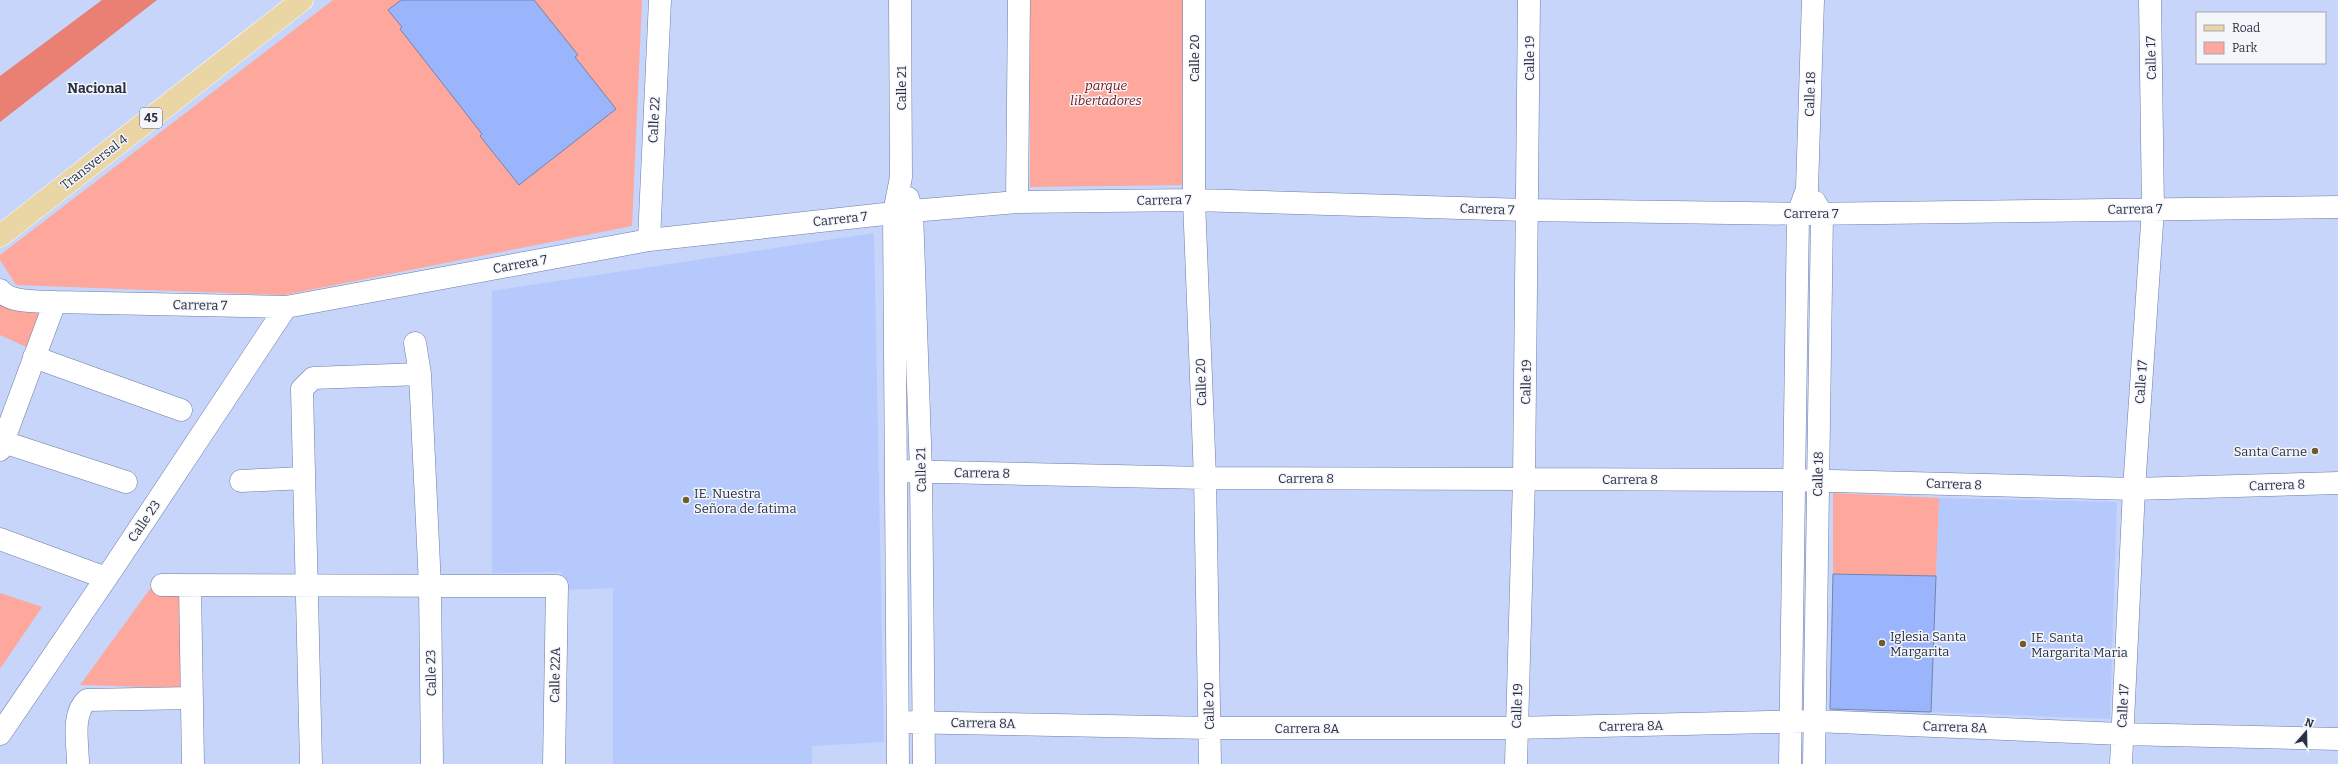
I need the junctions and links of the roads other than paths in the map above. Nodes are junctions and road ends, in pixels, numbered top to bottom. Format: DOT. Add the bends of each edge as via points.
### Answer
graph roads {
  1 [pos="302,0"];
  2 [pos="660,0"];
  3 [pos="900,0"];
  4 [pos="1019,0"];
  5 [pos="1194,0"];
  6 [pos="1529,0"];
  7 [pos="1813,0"];
  8 [pos="2150,0"];
  9 [pos="1807,189"];
  10 [pos="1194,200"];
  11 [pos="1017,202"];
  12 [pos="2338,207"];
  13 [pos="2153,209"];
  14 [pos="1528,210"];
  15 [pos="903,212"];
  16 [pos="1798,214"];
  17 [pos="1822,214"];
  18 [pos="0,236"];
  19 [pos="649,240"];
  20 [pos="1,293"];
  21 [pos="55,302"];
  22 [pos="286,306"];
  23 [pos="1796,342"];
  24 [pos="1820,342"];
  25 [pos="415,343"];
  26 [pos="34,357"];
  27 [pos="420,374"];
  28 [pos="181,410"];
  29 [pos="1,444"];
  30 [pos="896,471"];
  31 [pos="921,472"];
  32 [pos="304,478"];
  33 [pos="1205,478"];
  34 [pos="1524,479"];
  35 [pos="1795,480"];
  36 [pos="241,481"];
  37 [pos="1818,481"];
  38 [pos="126,482"];
  39 [pos="2338,483"];
  40 [pos="2134,489"];
  41 [pos="0,539"];
  42 [pos="106,578"];
  43 [pos="162,585"];
  44 [pos="190,586"];
  45 [pos="430,586"];
  46 [pos="308,587"];
  47 [pos="1794,598"];
  48 [pos="1817,598"];
  49 [pos="192,698"];
  50 [pos="898,722"];
  51 [pos="924,722"];
  52 [pos="1790,722"];
  53 [pos="1815,722"];
  54 [pos="1210,728"];
  55 [pos="1516,728"];
  56 [pos="0,734"];
  57 [pos="2122,734"];
  58 [pos="2338,739"];
  59 [pos="78,764"];
  60 [pos="193,764"];
  61 [pos="311,764"];
  62 [pos="432,764"];
  63 [pos="554,764"];
  64 [pos="898,764"];
  65 [pos="924,764"];
  66 [pos="1210,764"];
  67 [pos="1516,764"];
  68 [pos="1790,764"];
  69 [pos="1814,764"];
  70 [pos="2121,764"];
  1 -- 18 [label="main road, Transversal 4 / 45"];
  2 -- 19 [label="street, Calle 22"];
  3 -- 15 [label="street, Calle 21"];
  4 -- 11 [label="street"];
  5 -- 10 [label="street, Calle 20"];
  6 -- 14 [label="street, Calle 19"];
  7 -- 9 [label="street, Calle 18"];
  8 -- 13 [label="street, Calle 17"];
  9 -- 16 [label="street, Calle 18"];
  9 -- 17 [label="street"];
  10 -- 11 [label="street, Carrera 7"];
  10 -- 14 [label="street, Carrera 7"];
  10 -- 33 [label="street, Calle 20"];
  11 -- 15 [label="street, Carrera 7"];
  12 -- 13 [label="street, Carrera 7"];
  13 -- 17 [label="street, Carrera 7"];
  13 -- 40 [label="street, Calle 17"];
  14 -- 16 [label="street, Carrera 7"];
  14 -- 34 [label="street, Calle 19"];
  15 -- 19 [label="street, Carrera 7"];
  15 -- 30 [label="street, Calle 21"];
  15 -- 31 [label="street, Calle 21"];
  16 -- 17 [label="street, Carrera 7"];
  16 -- 23 [label="street, Calle 18"];
  17 -- 24 [label="street, Calle 18"];
  19 -- 22 [label="street, Carrera 7"];
  20 -- 21 [label="street, Carrera 7" via="21,300"];
  21 -- 22 [label="street, Carrera 7"];
  21 -- 26 [label="street"];
  22 -- 42 [label="street, Calle 23"];
  23 -- 24 [label="street"];
  23 -- 35 [label="street, Calle 18"];
  24 -- 37 [label="street, Calle 18"];
  25 -- 27 [label="street, Calle 23"];
  26 -- 28 [label="street"];
  26 -- 29 [label="street"];
  27 -- 32 [label="street" via="313,378 302,389"];
  27 -- 45 [label="street, Calle 23"];
  29 -- 38 [label="street"];
  30 -- 31 [label="street, Carrera 8"];
  30 -- 50 [label="street, Calle 21"];
  31 -- 33 [label="street, Carrera 8"];
  31 -- 51 [label="street, Calle 21"];
  32 -- 36 [label="street"];
  32 -- 46 [label="street"];
  33 -- 34 [label="street, Carrera 8"];
  33 -- 54 [label="street, Calle 20"];
  34 -- 35 [label="street, Carrera 8"];
  34 -- 55 [label="street, Calle 19"];
  35 -- 37 [label="street, Carrera 8"];
  35 -- 47 [label="street, Calle 18"];
  37 -- 40 [label="street, Carrera 8"];
  37 -- 48 [label="street, Calle 18"];
  39 -- 40 [label="street, Carrera 8"];
  40 -- 57 [label="street, Calle 17"];
  41 -- 42 [label="street"];
  42 -- 56 [label="street, Calle 23"];
  43 -- 44 [label="street"];
  44 -- 46 [label="street"];
  44 -- 49 [label="street"];
  45 -- 46 [label="street"];
  45 -- 62 [label="street, Calle 23"];
  45 -- 63 [label="street, Calle 22A" via="557,586"];
  46 -- 61 [label="street"];
  47 -- 48 [label="street"];
  47 -- 52 [label="street, Calle 18"];
  48 -- 53 [label="street, Calle 18"];
  49 -- 59 [label="street" via="87,700 81,705 77,715"];
  49 -- 60 [label="street"];
  50 -- 51 [label="street, Carrera 8A"];
  50 -- 64 [label="street, Calle 21"];
  51 -- 54 [label="street, Carrera 8A"];
  51 -- 65 [label="street, Calle 21"];
  52 -- 53 [label="street, Carrera 8A"];
  52 -- 55 [label="street, Carrera 8A"];
  52 -- 68 [label="street, Calle 18"];
  53 -- 57 [label="street, Carrera 8A"];
  53 -- 69 [label="street, Calle 18"];
  54 -- 55 [label="street, Carrera 8A"];
  54 -- 66 [label="street, Calle 20"];
  55 -- 67 [label="street, Calle 19"];
  57 -- 58 [label="street, Carrera 8A"];
  57 -- 70 [label="street, Calle 17"];
}
